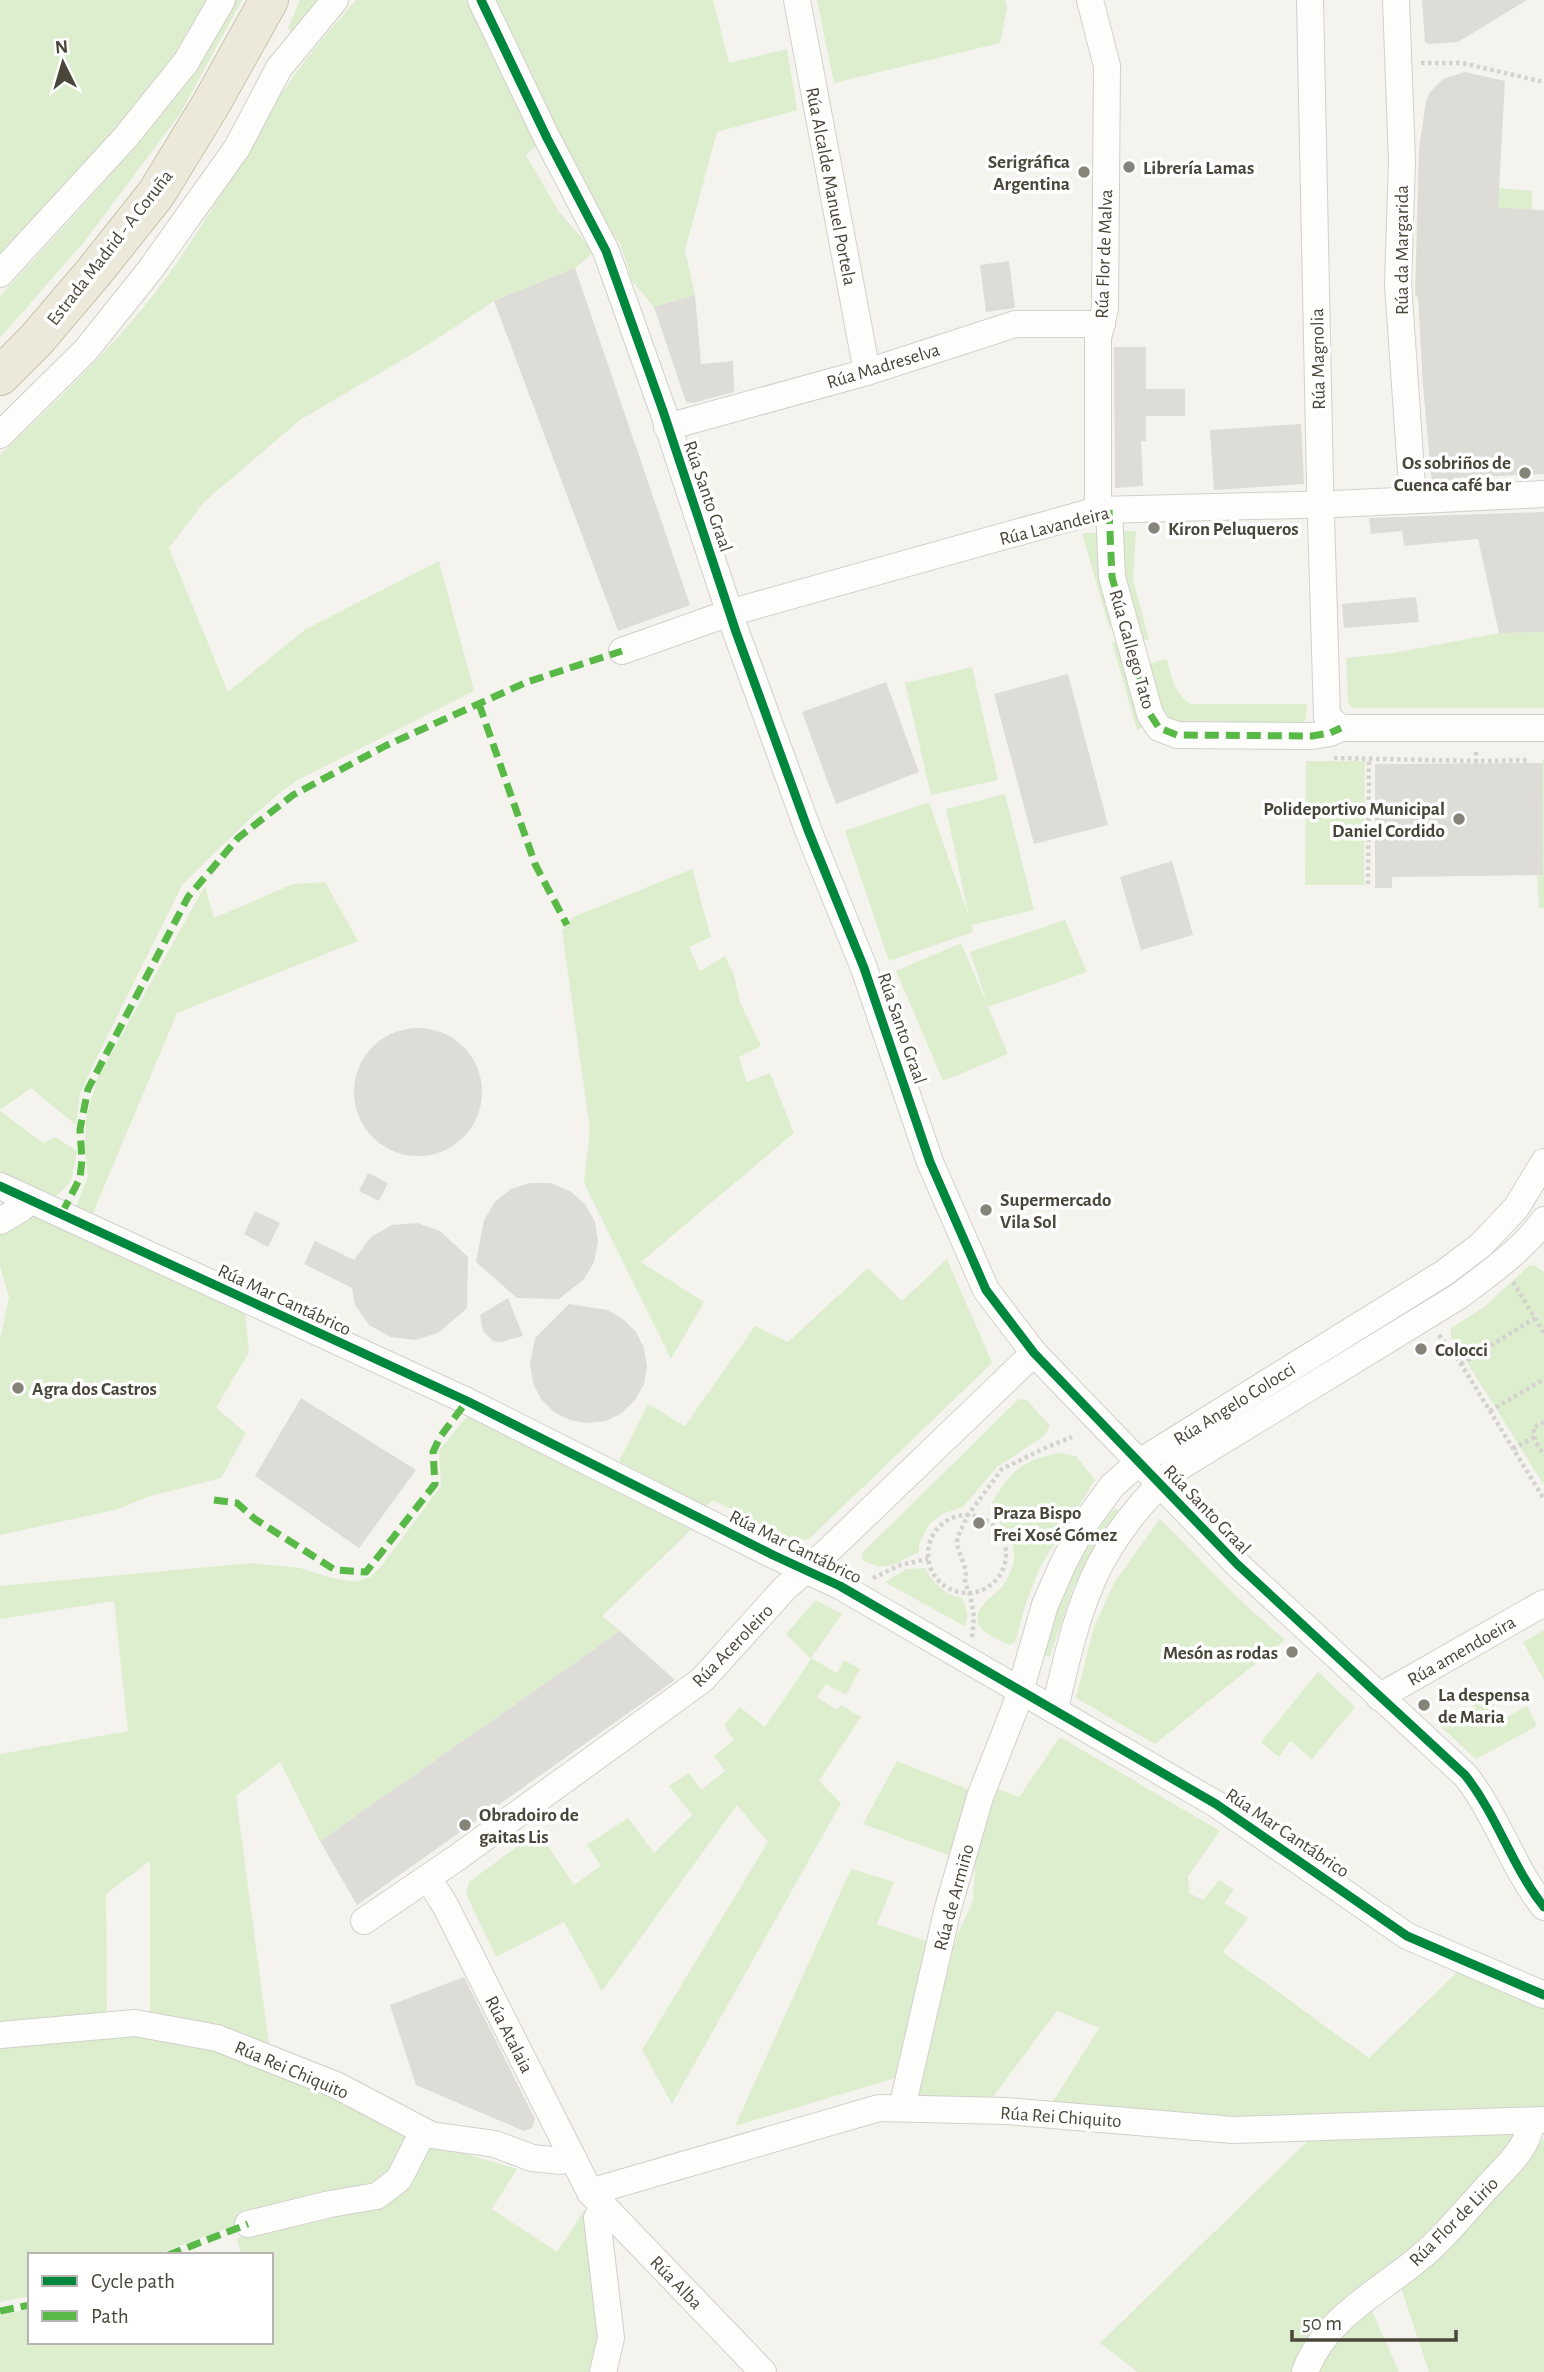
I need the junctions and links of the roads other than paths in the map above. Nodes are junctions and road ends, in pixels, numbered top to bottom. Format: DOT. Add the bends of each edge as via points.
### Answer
graph roads {
  1 [pos="222,0"];
  2 [pos="268,0"];
  3 [pos="335,0"];
  4 [pos="481,0"];
  5 [pos="797,0"];
  6 [pos="1090,0"];
  7 [pos="1310,0"];
  8 [pos="1396,0"];
  9 [pos="0,274"];
  10 [pos="1102,324"];
  11 [pos="867,372"];
  12 [pos="0,376"];
  13 [pos="667,428"];
  14 [pos="0,435"];
  15 [pos="1544,494"];
  16 [pos="1413,500"];
  17 [pos="1321,504"];
  18 [pos="1104,510"];
  19 [pos="729,613"];
  20 [pos="622,651"];
  21 [pos="1334,723"];
  22 [pos="1544,728"];
  23 [pos="1544,1162"];
  24 [pos="0,1186"];
  25 [pos="27,1199"];
  26 [pos="1516,1208"];
  27 [pos="0,1221"];
  28 [pos="1541,1232"];
  29 [pos="1444,1273"];
  30 [pos="1460,1296"];
  31 [pos="1034,1353"];
  32 [pos="1138,1463"];
  33 [pos="1159,1484"];
  34 [pos="804,1570"];
  35 [pos="1544,1603"];
  36 [pos="1021,1690"];
  37 [pos="1379,1697"];
  38 [pos="1055,1709"];
  39 [pos="428,1878"];
  40 [pos="1541,1898"];
  41 [pos="364,1921"];
  42 [pos="1544,1995"];
  43 [pos="0,2035"];
  44 [pos="902,2108"];
  45 [pos="1538,2120"];
  46 [pos="423,2132"];
  47 [pos="573,2158"];
  48 [pos="597,2199"];
  49 [pos="248,2224"];
  50 [pos="603,2372"];
  51 [pos="763,2372"];
  52 [pos="1304,2372"];
  1 -- 9 [label="street" via="186,62 125,138"];
  2 -- 12 [label="highway, Estrada Madrid - A Coruña" via="156,194 78,292"];
  3 -- 14 [label="street" via="279,68 237,148 150,270 86,350"];
  4 -- 13 [label="street, Rúa Santo Graal" via="606,251"];
  5 -- 11 [label="street, Rúa Alcalde Manuel Portela"];
  6 -- 10 [label="street, Rúa Flor de Malva" via="1107,66"];
  7 -- 17 [label="street, Rúa Magnolia"];
  8 -- 16 [label="street, Rúa da Margarida" via="1402,161 1398,284"];
  10 -- 11 [label="street, Rúa Madreselva" via="1015,324"];
  10 -- 18 [label="street, Rúa Flor de Malva" via="1098,338"];
  11 -- 13 [label="street, Rúa Madreselva"];
  13 -- 19 [label="street, Rúa Santo Graal"];
  15 -- 16 [label="street, Rúa Lavandeira"];
  16 -- 17 [label="street, Rúa Lavandeira"];
  17 -- 18 [label="street, Rúa Lavandeira"];
  17 -- 21 [label="street, Rúa Magnolia"];
  18 -- 19 [label="street, Rúa Lavandeira"];
  18 -- 21 [label="street, Rúa Gallego Tato" via="1112,577 1150,715 1159,728 1177,735 1312,736 1330,733"];
  19 -- 20 [label="street, Rúa Lavandeira"];
  19 -- 31 [label="street, Rúa Santo Graal" via="864,968 930,1162 986,1290"];
  21 -- 22 [label="street, Rúa Gallego Tato"];
  23 -- 26 [label="street, Rúa Angelo Colocci"];
  24 -- 25 [label="street, Rúa Mar Cantábrico"];
  25 -- 27 [label="street" via="22,1208"];
  25 -- 34 [label="street, Rúa Mar Cantábrico" via="467,1401"];
  26 -- 28 [label="street"];
  26 -- 29 [label="street, Rúa Angelo Colocci"];
  28 -- 30 [label="street, Rúa Angelo Colocci"];
  29 -- 30 [label="street"];
  29 -- 32 [label="street, Rúa Angelo Colocci"];
  30 -- 33 [label="street, Rúa Angelo Colocci" via="1173,1471"];
  31 -- 32 [label="street, Rúa Santo Graal"];
  31 -- 34 [label="street, Rúa Aceroleiro"];
  32 -- 33 [label="street, Rúa Santo Graal"];
  32 -- 36 [label="street, Rúa Angelo Colocci" via="1112,1486 1063,1564 1045,1605"];
  33 -- 37 [label="street, Rúa Santo Graal"];
  33 -- 38 [label="street, Rúa Angelo Colocci" via="1111,1546 1093,1578"];
  34 -- 36 [label="street, Rúa Mar Cantábrico"];
  34 -- 39 [label="street, Rúa Aceroleiro" via="702,1680"];
  35 -- 37 [label="street, Rúa amendoeira"];
  36 -- 38 [label="street, Rúa Mar Cantábrico"];
  36 -- 44 [label="street, Rúa de Armiño" via="980,1797 948,1908"];
  37 -- 40 [label="street, Rúa Santo Graal" via="1476,1788 1516,1865"];
  38 -- 42 [label="street, Rúa Mar Cantábrico" via="1216,1804 1407,1936"];
  39 -- 41 [label="street, Rúa Aceroleiro"];
  39 -- 47 [label="street, Rúa Atalaia"];
  43 -- 46 [label="street, Rúa Rei Chiquito" via="135,2023 217,2038 336,2085"];
  44 -- 45 [label="street, Rúa Rei Chiquito" via="1233,2130"];
  44 -- 48 [label="street, Rúa Rei Chiquito" via="878,2108"];
  45 -- 52 [label="street, Rúa Flor de Lirio" via="1510,2163 1419,2259 1345,2313"];
  46 -- 47 [label="street, Rúa Rei Chiquito" via="495,2144 532,2158"];
  46 -- 49 [label="street" via="399,2179 377,2196"];
  47 -- 48 [label="street, Rúa Atalaia"];
  48 -- 50 [label="street" via="611,2338"];
  48 -- 51 [label="street, Rúa Alba"];
}
